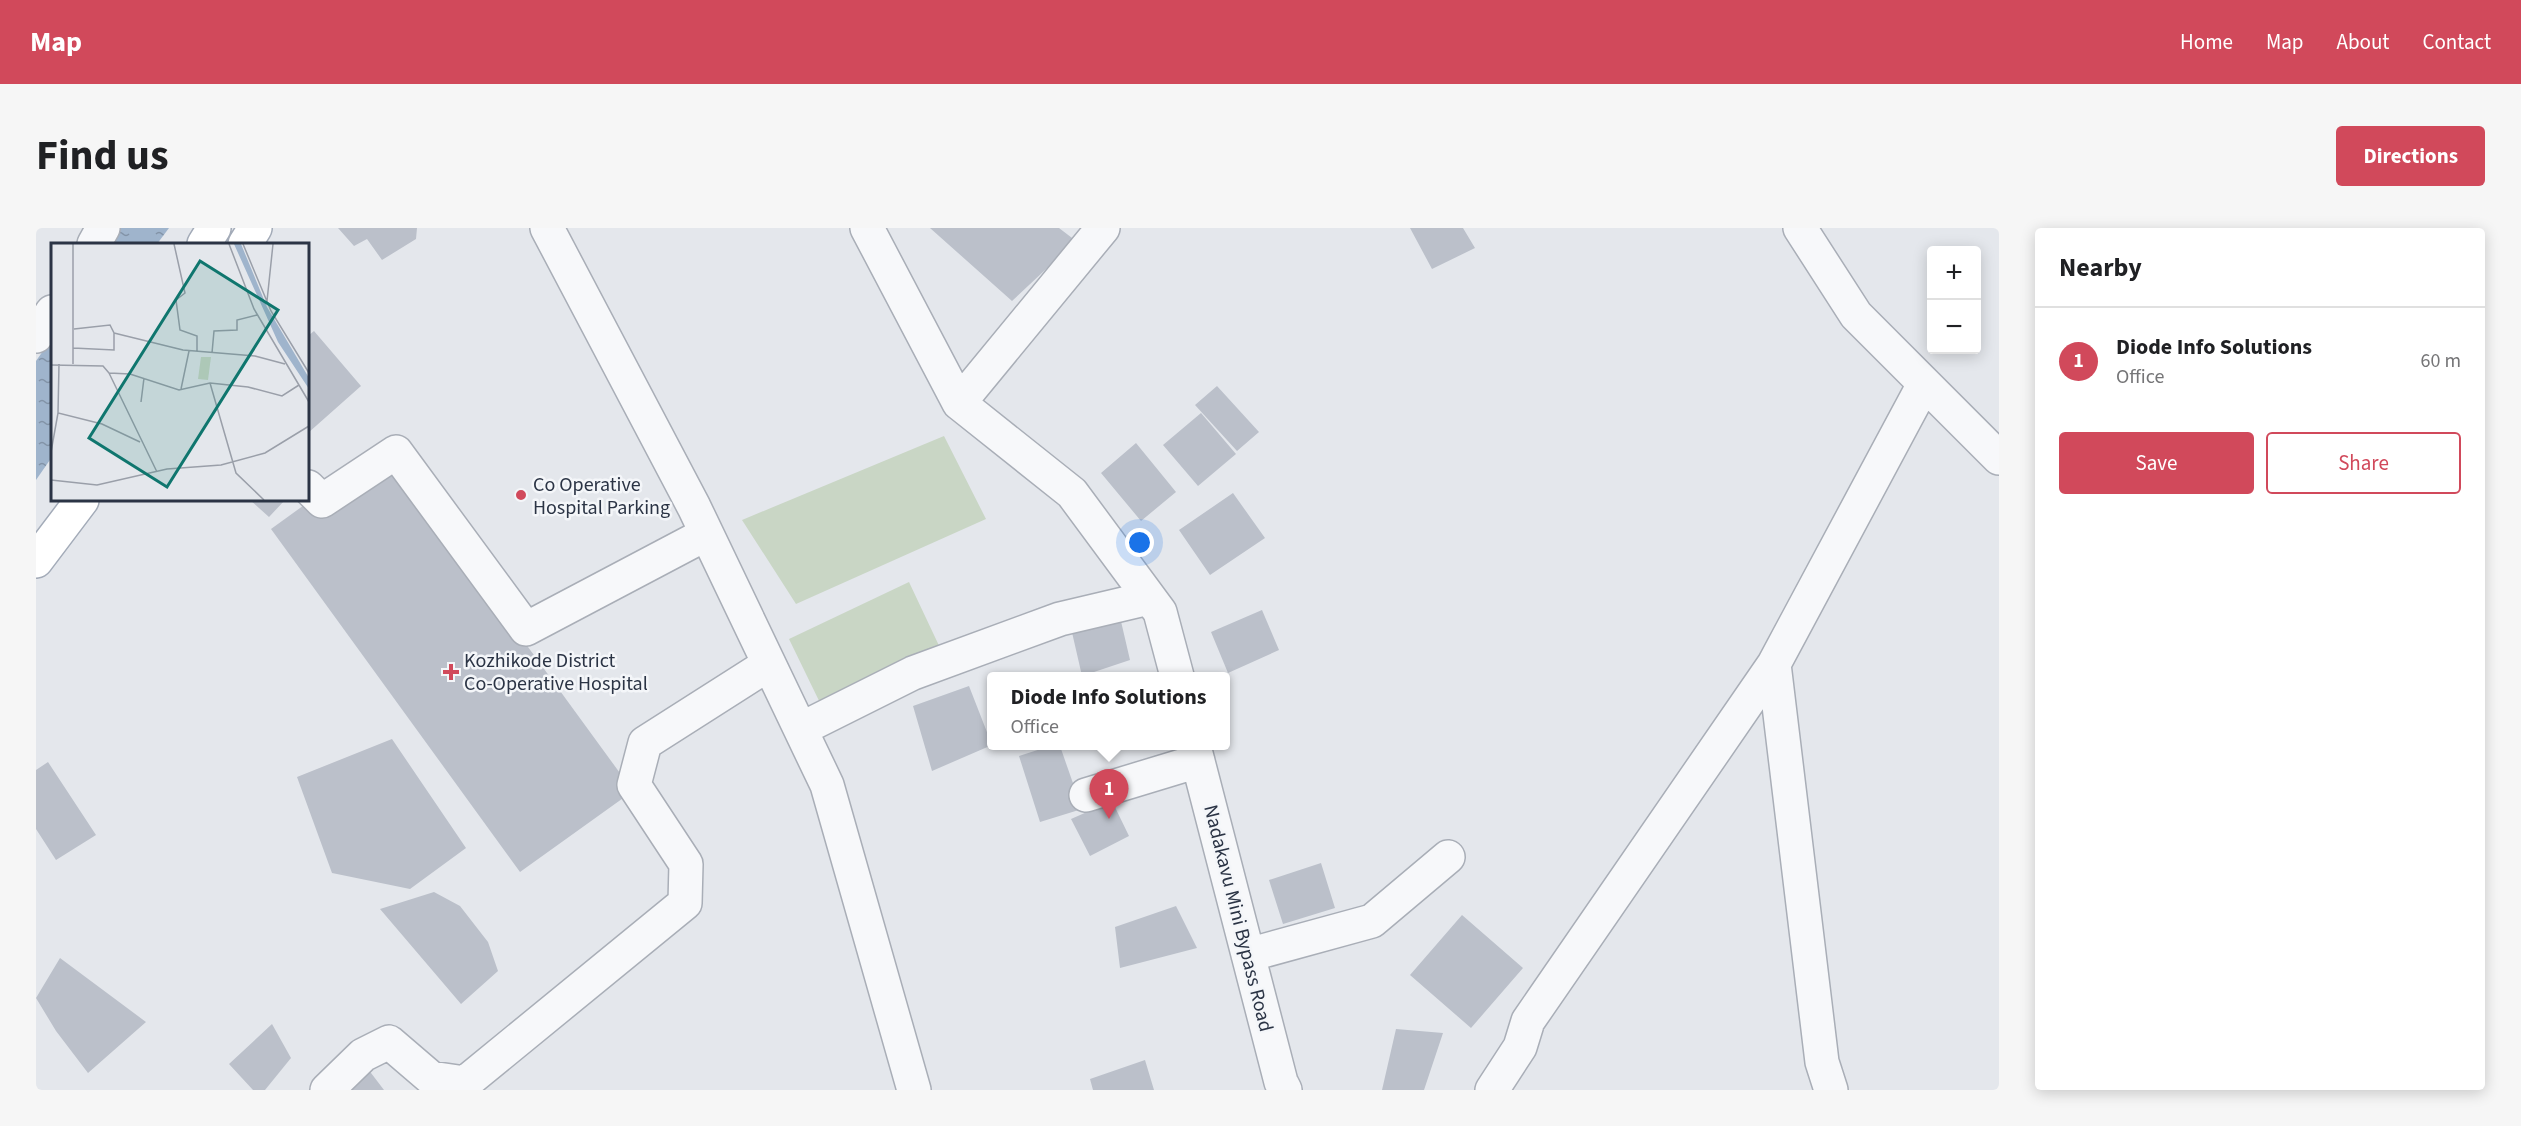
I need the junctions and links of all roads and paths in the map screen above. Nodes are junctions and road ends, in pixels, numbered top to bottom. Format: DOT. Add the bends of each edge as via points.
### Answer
graph roads {
  1 [pos="103,228"];
  2 [pos="214,228"];
  3 [pos="255,228"];
  4 [pos="547,228"];
  5 [pos="867,228"];
  6 [pos="1103,228"];
  7 [pos="1800,228"];
  8 [pos="95,243"];
  9 [pos="205,243"];
  10 [pos="246,243"];
  11 [pos="51,314"];
  12 [pos="36,336"];
  13 [pos="1924,384"];
  14 [pos="959,403"];
  15 [pos="1999,458"];
  16 [pos="309,489"];
  17 [pos="51,501"];
  18 [pos="81,501"];
  19 [pos="36,527"];
  20 [pos="706,534"];
  21 [pos="36,561"];
  22 [pos="1149,598"];
  23 [pos="769,664"];
  24 [pos="1774,664"];
  25 [pos="1176,672"];
  26 [pos="801,729"];
  27 [pos="1196,754"];
  28 [pos="1086,795"];
  29 [pos="1448,857"];
  30 [pos="1248,955"];
  31 [pos="327,1090"];
  32 [pos="914,1090"];
  33 [pos="1285,1090"];
  34 [pos="1492,1090"];
  35 [pos="1831,1090"];
  1 -- 8 [label="street"];
  2 -- 9 [label="main road"];
  3 -- 10 [label="main road"];
  4 -- 20 [label="street"];
  5 -- 14 [label="street"];
  6 -- 14 [label="street"];
  7 -- 13 [label="street" via="1856,315"];
  11 -- 12 [label="street"];
  13 -- 15 [label="street"];
  13 -- 24 [label="street"];
  14 -- 22 [label="street" via="1072,493"];
  16 -- 20 [label="street" via="322,501 396,452 526,629"];
  17 -- 19 [label="main road"];
  18 -- 21 [label="main road"];
  20 -- 23 [label="street"];
  22 -- 25 [label="street" via="1160,612"];
  22 -- 26 [label="street" via="1060,619 913,673"];
  23 -- 26 [label="street"];
  23 -- 31 [label="street" via="645,743 634,786 686,864 685,903 465,1083 431,1078 389,1042 363,1055"];
  24 -- 34 [label="street" via="1528,1021 1520,1047"];
  24 -- 35 [label="street" via="1822,1062"];
  26 -- 32 [label="street" via="827,785"];
  27 -- 28 [label="street"];
  27 -- 30 [label="street, Nadakavu Mini Bypass Road"];
  29 -- 30 [label="street" via="1372,921"];
  30 -- 33 [label="street, Nadakavu Mini Bypass Road"];
}
